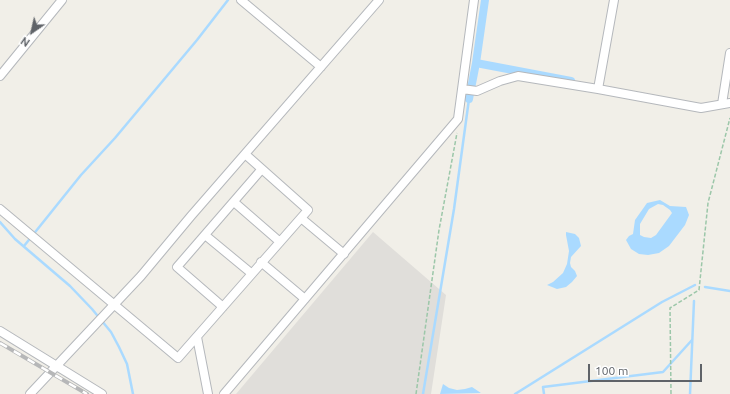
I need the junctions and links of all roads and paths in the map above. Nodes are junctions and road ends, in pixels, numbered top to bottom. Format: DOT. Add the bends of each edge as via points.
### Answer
graph roads {
  1 [pos="62,0"];
  2 [pos="241,0"];
  3 [pos="379,0"];
  4 [pos="474,0"];
  5 [pos="614,0"];
  6 [pos="730,53"];
  7 [pos="321,67"];
  8 [pos="0,76"];
  9 [pos="462,89"];
  10 [pos="598,89"];
  11 [pos="726,104"];
  12 [pos="730,118"];
  13 [pos="457,133"];
  14 [pos="244,154"];
  15 [pos="261,170"];
  16 [pos="234,202"];
  17 [pos="0,210"];
  18 [pos="301,218"];
  19 [pos="205,235"];
  20 [pos="280,242"];
  21 [pos="344,254"];
  22 [pos="262,262"];
  23 [pos="251,273"];
  24 [pos="305,299"];
  25 [pos="114,305"];
  26 [pos="222,307"];
  27 [pos="0,331"];
  28 [pos="197,337"];
  29 [pos="56,365"];
  30 [pos="30,394"];
  31 [pos="102,394"];
  32 [pos="208,394"];
  33 [pos="224,394"];
  34 [pos="416,394"];
  35 [pos="670,394"];
  1 -- 8 [label="street"];
  2 -- 7 [label="street"];
  3 -- 7 [label="street"];
  4 -- 9 [label="street"];
  5 -- 10 [label="street"];
  6 -- 11 [label="street"];
  7 -- 14 [label="street"];
  9 -- 10 [label="street" via="477,90 518,76"];
  9 -- 21 [label="street" via="458,120 453,127"];
  10 -- 11 [label="street" via="701,108"];
  12 -- 35 [label="path" via="708,203 699,290 670,308"];
  13 -- 34 [label="path" via="439,230"];
  14 -- 15 [label="street"];
  14 -- 25 [label="street"];
  15 -- 16 [label="street"];
  15 -- 18 [label="street" via="308,210"];
  16 -- 19 [label="street"];
  16 -- 20 [label="street"];
  17 -- 25 [label="street"];
  18 -- 20 [label="street"];
  18 -- 21 [label="street"];
  19 -- 23 [label="street"];
  19 -- 26 [label="street" via="177,267"];
  20 -- 22 [label="street"];
  21 -- 24 [label="street"];
  22 -- 23 [label="street"];
  22 -- 24 [label="street"];
  23 -- 26 [label="street"];
  24 -- 33 [label="street"];
  25 -- 28 [label="street" via="178,358"];
  25 -- 29 [label="street"];
  26 -- 28 [label="street"];
  27 -- 29 [label="street"];
  28 -- 32 [label="street"];
  29 -- 30 [label="street"];
  29 -- 31 [label="street"];
}
